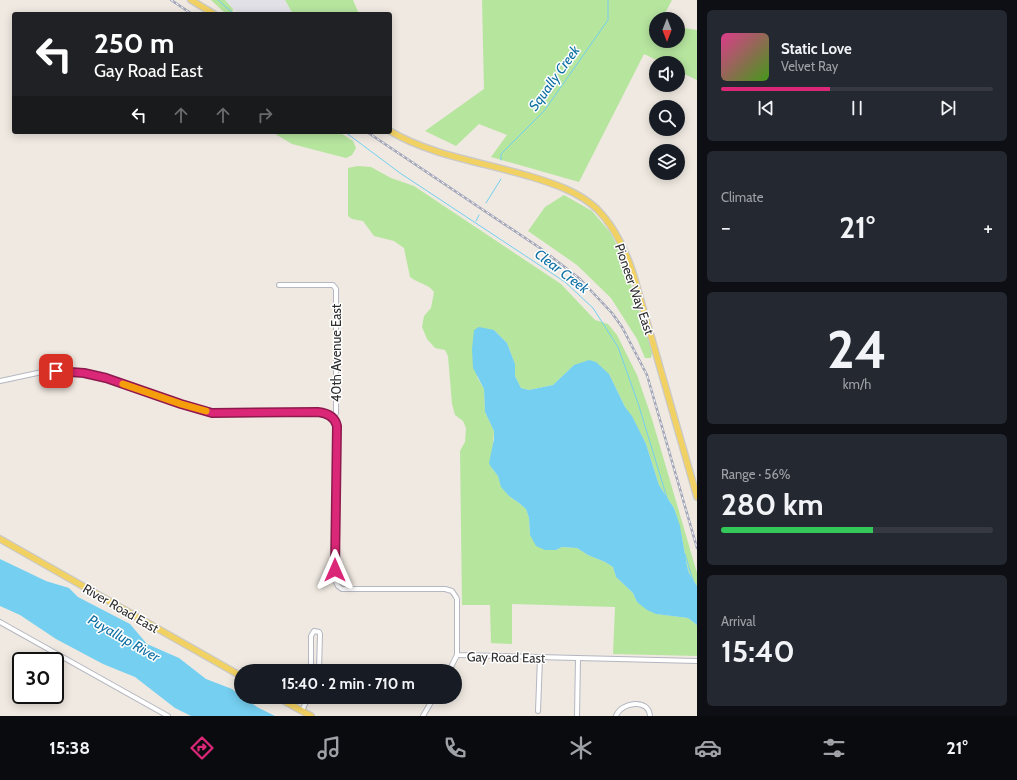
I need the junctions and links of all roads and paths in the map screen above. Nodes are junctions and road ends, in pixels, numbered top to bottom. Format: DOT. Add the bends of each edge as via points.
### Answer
graph roads {
  1 [pos="195,1"];
  2 [pos="211,12"];
  3 [pos="392,131"];
  4 [pos="279,285"];
  5 [pos="0,381"];
  6 [pos="332,417"];
  7 [pos="697,497"];
  8 [pos="0,539"];
  9 [pos="0,622"];
  10 [pos="457,655"];
  11 [pos="540,658"];
  12 [pos="578,658"];
  13 [pos="697,661"];
  14 [pos="311,664"];
  15 [pos="319,664"];
  16 [pos="452,664"];
  17 [pos="234,672"];
  18 [pos="290,704"];
  19 [pos="305,704"];
  20 [pos="430,704"];
  21 [pos="302,711"];
  22 [pos="538,711"];
  23 [pos="168,716"];
  24 [pos="311,716"];
  25 [pos="423,716"];
  26 [pos="577,716"];
  27 [pos="616,716"];
  28 [pos="650,716"];
  1 -- 2 [label="main road"];
  3 -- 7 [label="main road, Pioneer Way East" via="425,147 557,185 584,199 604,217 620,241 633,273"];
  4 -- 6 [label="street, 40th Avenue East" via="329,285 336,289 336,413"];
  5 -- 6 [label="street" via="42,372 70,371 114,380 212,413 318,412"];
  6 -- 10 [label="street, Gay Road East" via="337,426 335,580 338,586 346,590 450,590 457,599"];
  8 -- 17 [label="main road, River Road East"];
  9 -- 23 [label="street"];
  10 -- 11 [label="street, Gay Road East"];
  10 -- 16 [label="street"];
  11 -- 12 [label="street, Gay Road East"];
  11 -- 22 [label="street"];
  12 -- 13 [label="street, Gay Road East"];
  12 -- 26 [label="street"];
  14 -- 15 [label="street" via="311,636 314,631 320,634"];
  18 -- 21 [label="main road"];
  19 -- 21 [label="street"];
  20 -- 25 [label="street"];
  21 -- 24 [label="main road"];
  27 -- 28 [label="street" via="622,708 633,704 645,706 649,709"];
}
